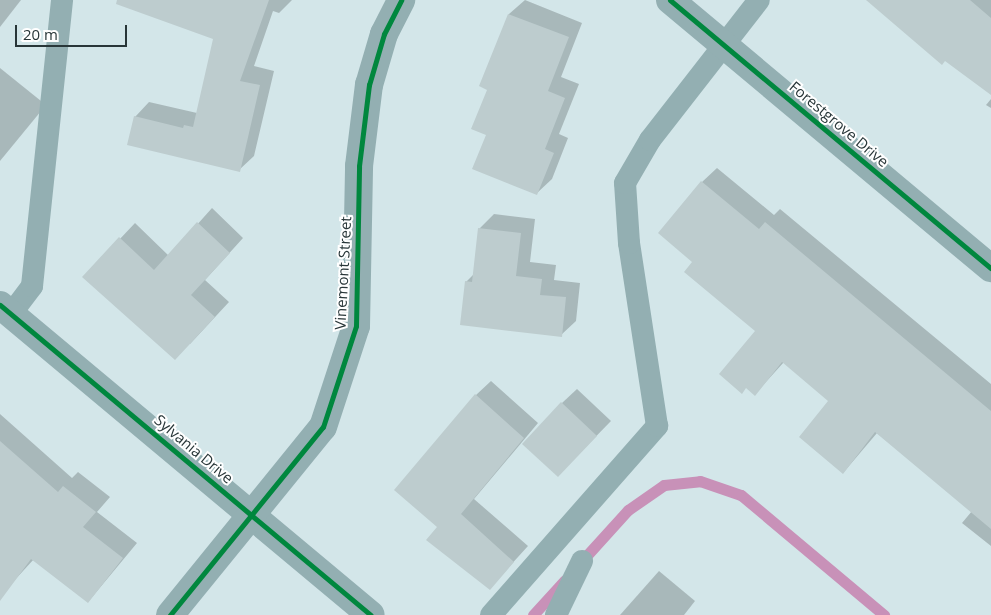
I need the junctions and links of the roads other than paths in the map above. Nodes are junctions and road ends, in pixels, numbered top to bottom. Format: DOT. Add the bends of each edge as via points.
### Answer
graph roads {
  1 [pos="62,0"];
  2 [pos="401,0"];
  3 [pos="670,0"];
  4 [pos="759,0"];
  5 [pos="724,44"];
  6 [pos="991,268"];
  7 [pos="5,309"];
  8 [pos="253,514"];
  9 [pos="582,561"];
  10 [pos="170,615"];
  11 [pos="371,615"];
  12 [pos="491,615"];
  13 [pos="556,615"];
  1 -- 7 [label="lane" via="32,286"];
  2 -- 8 [label="street, Vinemont Street" via="384,34 369,84 359,166 356,326 323,427"];
  3 -- 5 [label="street, Forestgrove Drive"];
  4 -- 5 [label="lane"];
  5 -- 6 [label="street, Forestgrove Drive"];
  5 -- 12 [label="lane" via="650,140 625,183 629,243 657,426"];
  7 -- 8 [label="street, Sylvania Drive"];
  8 -- 10 [label="street, Vinemont Street"];
  8 -- 11 [label="street, Sylvania Drive"];
  9 -- 13 [label="lane"];
}
